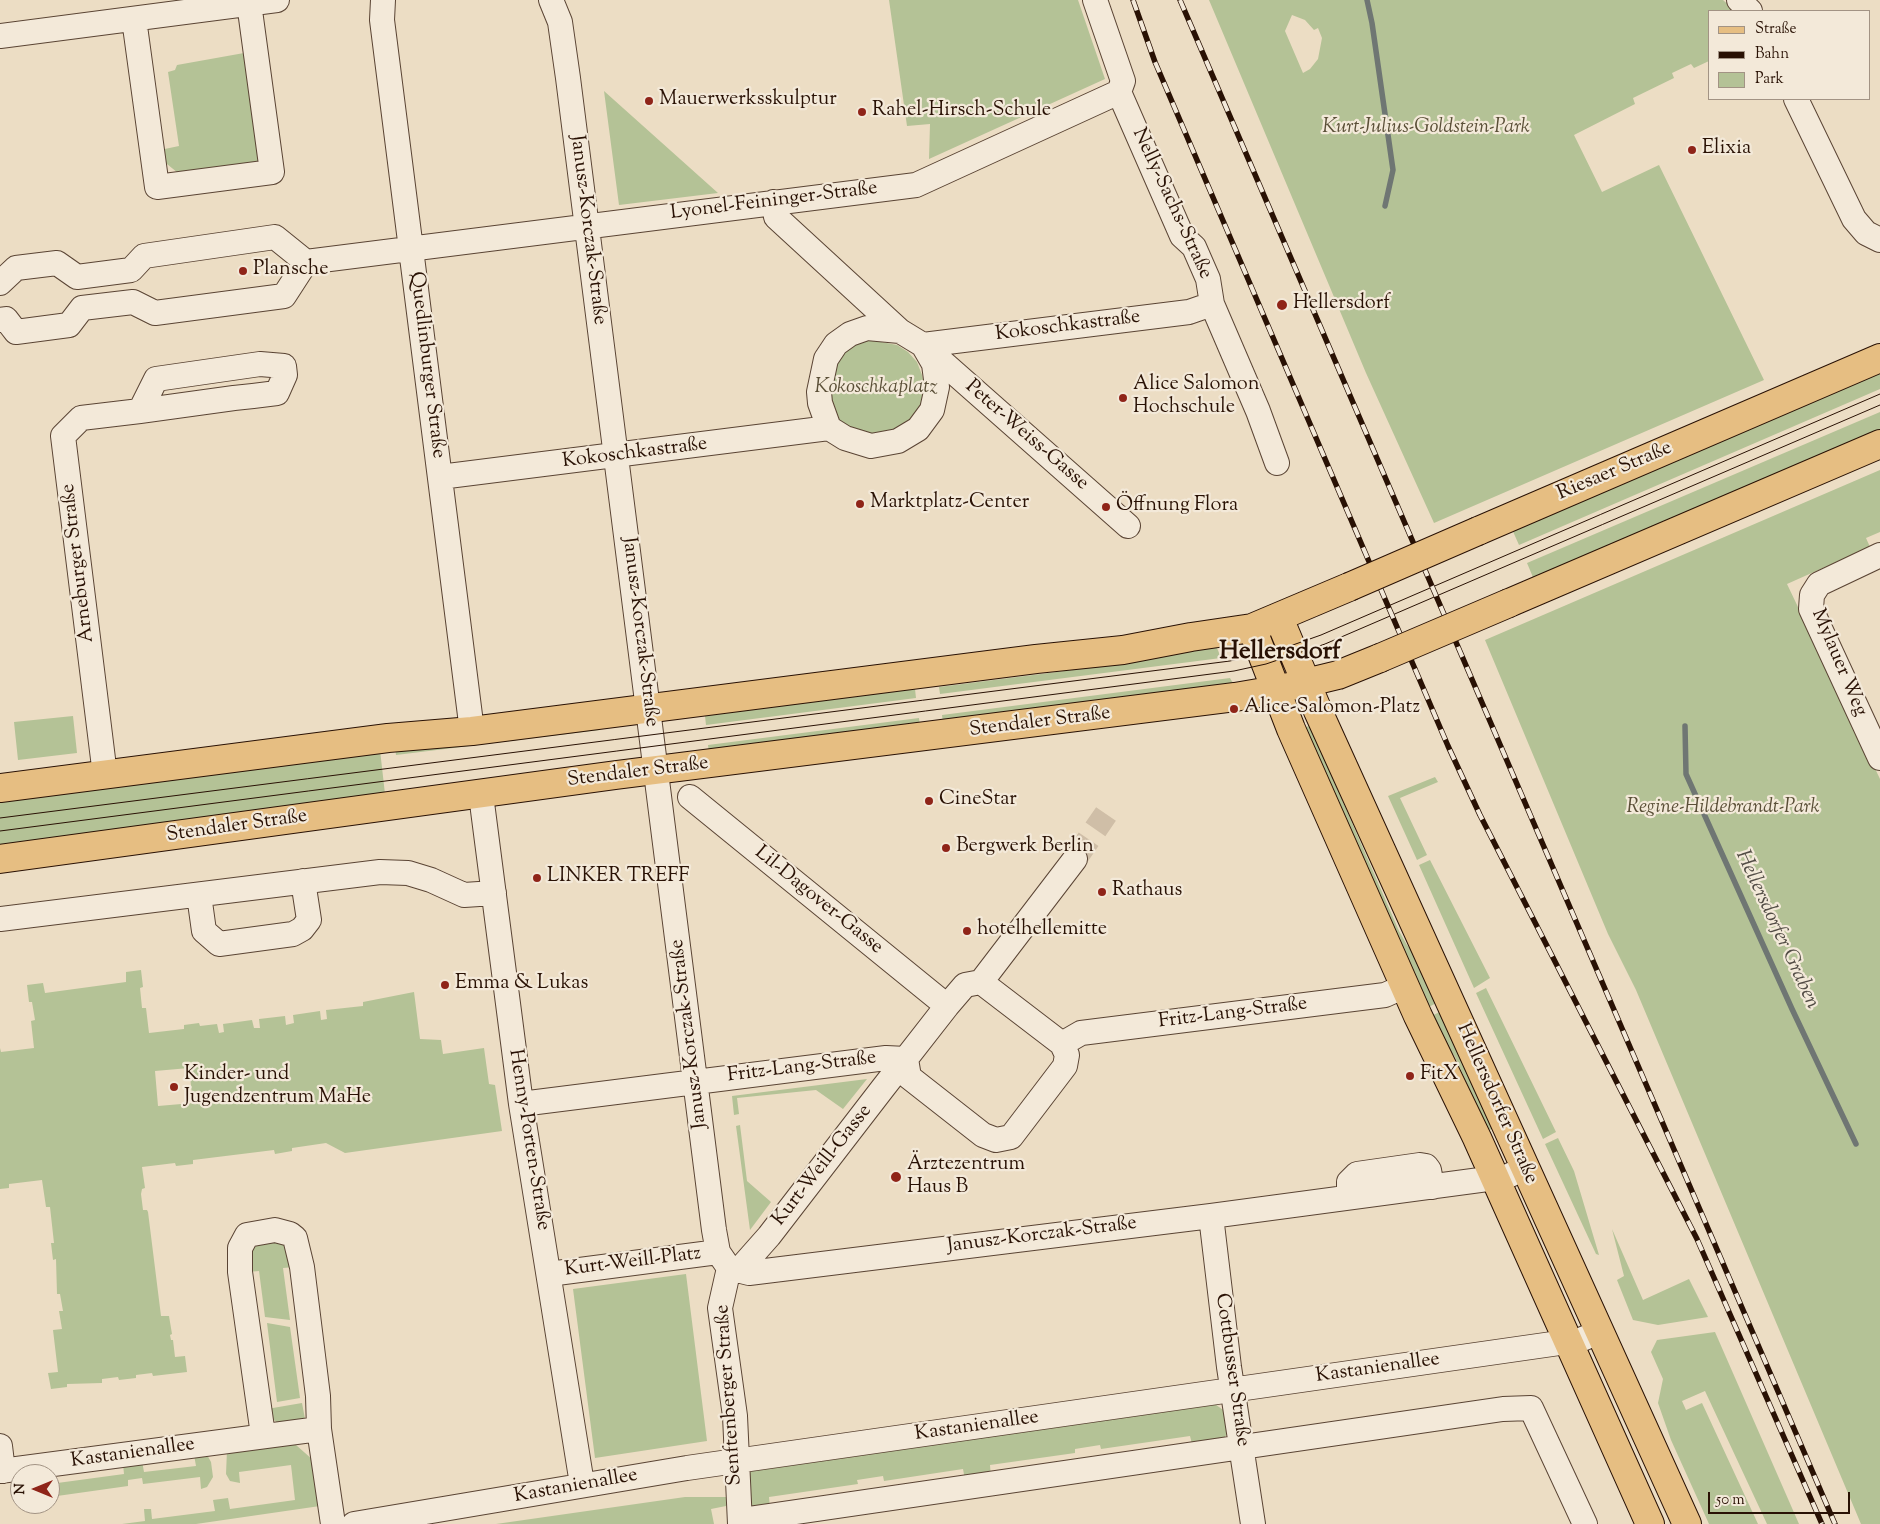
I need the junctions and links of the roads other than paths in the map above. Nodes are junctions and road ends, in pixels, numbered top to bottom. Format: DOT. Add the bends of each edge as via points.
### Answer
graph roads {
  1 [pos="277,0"];
  2 [pos="383,0"];
  3 [pos="551,0"];
  4 [pos="1095,0"];
  5 [pos="1739,0"];
  6 [pos="249,3"];
  7 [pos="1749,10"];
  8 [pos="134,19"];
  9 [pos="0,36"];
  10 [pos="1119,92"];
  11 [pos="1796,100"];
  12 [pos="774,202"];
  13 [pos="587,225"];
  14 [pos="1873,237"];
  15 [pos="411,248"];
  16 [pos="306,262"];
  17 [pos="0,283"];
  18 [pos="1212,304"];
  19 [pos="0,320"];
  20 [pos="900,330"];
  21 [pos="923,345"];
  22 [pos="1880,358"];
  23 [pos="140,411"];
  24 [pos="829,428"];
  25 [pos="1880,444"];
  26 [pos="616,456"];
  27 [pos="1277,462"];
  28 [pos="440,477"];
  29 [pos="1128,526"];
  30 [pos="1880,555"];
  31 [pos="1279,618"];
  32 [pos="1252,628"];
  33 [pos="1306,683"];
  34 [pos="1276,690"];
  35 [pos="648,708"];
  36 [pos="472,731"];
  37 [pos="1880,758"];
  38 [pos="656,770"];
  39 [pos="105,775"];
  40 [pos="0,788"];
  41 [pos="481,794"];
  42 [pos="690,797"];
  43 [pos="0,859"];
  44 [pos="1075,859"];
  45 [pos="303,881"];
  46 [pos="494,893"];
  47 [pos="199,894"];
  48 [pos="0,919"];
  49 [pos="981,982"];
  50 [pos="1405,986"];
  51 [pos="947,1006"];
  52 [pos="1062,1044"];
  53 [pos="906,1060"];
  54 [pos="696,1082"];
  55 [pos="521,1104"];
  56 [pos="1525,1168"];
  57 [pos="1494,1178"];
  58 [pos="1211,1216"];
  59 [pos="729,1264"];
  60 [pos="549,1274"];
  61 [pos="1600,1332"];
  62 [pos="1568,1342"];
  63 [pos="1233,1390"];
  64 [pos="319,1429"];
  65 [pos="262,1435"];
  66 [pos="0,1446"];
  67 [pos="1242,1447"];
  68 [pos="736,1461"];
  69 [pos="1,1471"];
  70 [pos="582,1484"];
  71 [pos="463,1515"];
  72 [pos="740,1522"];
  73 [pos="333,1524"];
  74 [pos="354,1524"];
  75 [pos="1253,1524"];
  76 [pos="1585,1524"];
  77 [pos="1650,1524"];
  78 [pos="1687,1524"];
  1 -- 6 [label="street"];
  2 -- 15 [label="street, Quedlinburger Straße" via="381,11"];
  3 -- 13 [label="street, Janusz-Korczak-Straße" via="560,22"];
  4 -- 10 [label="street, Nelly-Sachs-Straße" via="1123,81"];
  5 -- 7 [label="street"];
  6 -- 8 [label="street"];
  6 -- 8 [label="street" via="272,172 157,187"];
  8 -- 9 [label="street"];
  10 -- 12 [label="street, Lyonel-Feininger-Straße" via="916,185"];
  10 -- 18 [label="street, Nelly-Sachs-Straße" via="1182,236 1194,247 1208,279"];
  11 -- 14 [label="street" via="1854,220"];
  12 -- 13 [label="street, Lyonel-Feininger-Straße"];
  12 -- 20 [label="street" via="776,217"];
  13 -- 15 [label="street, Lyonel-Feininger-Straße"];
  13 -- 26 [label="street, Janusz-Korczak-Straße"];
  15 -- 16 [label="street, Lyonel-Feininger-Straße"];
  15 -- 28 [label="street, Quedlinburger Straße"];
  16 -- 17 [label="street" via="275,237 144,256 131,270 77,277 57,263 16,268"];
  16 -- 19 [label="street" via="284,296 155,313 132,302 82,308 69,325 16,332 6,319"];
  18 -- 21 [label="street, Kokoschkastraße" via="1189,312"];
  18 -- 27 [label="street, Nelly-Sachs-Straße"];
  20 -- 21 [label="street"];
  20 -- 24 [label="street" via="867,328 836,344 826,359 819,392"];
  21 -- 24 [label="street" via="934,364 937,387 932,410 899,449 871,446"];
  21 -- 29 [label="street, Peter-Weiss-Gasse"];
  22 -- 31 [label="main road, Riesaer Straße, bridge"];
  23 -- 23 [label="street, Arneburger Straße" via="277,393 285,375 284,366 260,364 156,379"];
  23 -- 39 [label="street, Arneburger Straße" via="81,418 63,436"];
  24 -- 26 [label="street, Kokoschkastraße"];
  25 -- 33 [label="main road, bridge" via="1380,658 1338,675"];
  26 -- 28 [label="street, Kokoschkastraße"];
  26 -- 35 [label="street, Janusz-Korczak-Straße"];
  28 -- 36 [label="street, Quedlinburger Straße"];
  30 -- 37 [label="street, Mylauer Weg" via="1819,584 1812,595 1810,609"];
  31 -- 32 [label="main road"];
  31 -- 33 [label="main road"];
  32 -- 34 [label="main road"];
  32 -- 35 [label="main road" via="1123,650"];
  33 -- 34 [label="main road"];
  33 -- 56 [label="main road, Hellersdorfer Straße"];
  34 -- 38 [label="main road, Stendaler Straße" via="1072,719"];
  34 -- 50 [label="main road, Hellersdorfer Straße"];
  35 -- 36 [label="main road"];
  35 -- 38 [label="street, Janusz-Korczak-Straße"];
  36 -- 39 [label="main road" via="388,738"];
  38 -- 41 [label="main road, Stendaler Straße"];
  38 -- 54 [label="street, Janusz-Korczak-Straße"];
  39 -- 40 [label="main road"];
  41 -- 43 [label="main road, Stendaler Straße"];
  41 -- 46 [label="street, Henny-Porten-Straße"];
  42 -- 51 [label="street, Lil-Dagover-Gasse"];
  44 -- 49 [label="street"];
  45 -- 46 [label="street" via="380,872 408,873 464,895"];
  45 -- 47 [label="street"];
  45 -- 47 [label="street" via="309,920 302,929 293,934 219,944 204,931"];
  46 -- 55 [label="street, Henny-Porten-Straße"];
  47 -- 48 [label="street"];
  49 -- 51 [label="street" via="965,985"];
  49 -- 52 [label="street"];
  50 -- 52 [label="street, Fritz-Lang-Straße" via="1385,995 1081,1033"];
  50 -- 57 [label="main road, Hellersdorfer Straße"];
  51 -- 53 [label="street"];
  52 -- 53 [label="street" via="1067,1055 1065,1066 1011,1137 996,1140 983,1135 909,1077"];
  53 -- 54 [label="street, Fritz-Lang-Straße" via="886,1058"];
  53 -- 59 [label="street, Kurt-Weill-Gasse" via="769,1236"];
  54 -- 55 [label="street, Fritz-Lang-Straße"];
  54 -- 59 [label="street, Janusz-Korczak-Straße"];
  55 -- 60 [label="street, Henny-Porten-Straße"];
  56 -- 57 [label="street, Janusz-Korczak-Straße"];
  56 -- 61 [label="main road, Hellersdorfer Straße"];
  57 -- 58 [label="street, Janusz-Korczak-Straße"];
  57 -- 62 [label="main road, Hellersdorfer Straße"];
  58 -- 59 [label="street, Janusz-Korczak-Straße" via="749,1273"];
  58 -- 63 [label="street, Cottbusser Straße"];
  59 -- 60 [label="street, Kurt-Weill-Platz"];
  59 -- 68 [label="street, Senftenberger Straße" via="720,1308 735,1416"];
  60 -- 70 [label="street, Henny-Porten-Straße"];
  61 -- 62 [label="street, Kastanienallee"];
  61 -- 78 [label="main road, Hellersdorfer Straße"];
  62 -- 63 [label="street, Kastanienallee"];
  62 -- 77 [label="main road, Hellersdorfer Straße"];
  63 -- 67 [label="street, Cottbusser Straße"];
  63 -- 68 [label="street, Kastanienallee"];
  64 -- 65 [label="street, Kastanienallee"];
  64 -- 65 [label="street" via="302,1267 295,1238 275,1230 247,1235 240,1248 240,1272"];
  64 -- 73 [label="street"];
  65 -- 69 [label="street, Kastanienallee"];
  66 -- 69 [label="street, Kastanienallee"];
  67 -- 72 [label="street"];
  67 -- 75 [label="street, Cottbusser Straße"];
  67 -- 76 [label="street" via="1503,1409 1531,1408"];
  68 -- 70 [label="street, Kastanienallee"];
  68 -- 72 [label="street, Senftenberger Straße"];
  70 -- 71 [label="street, Kastanienallee"];
  71 -- 74 [label="street, Kastanienallee"];
}
